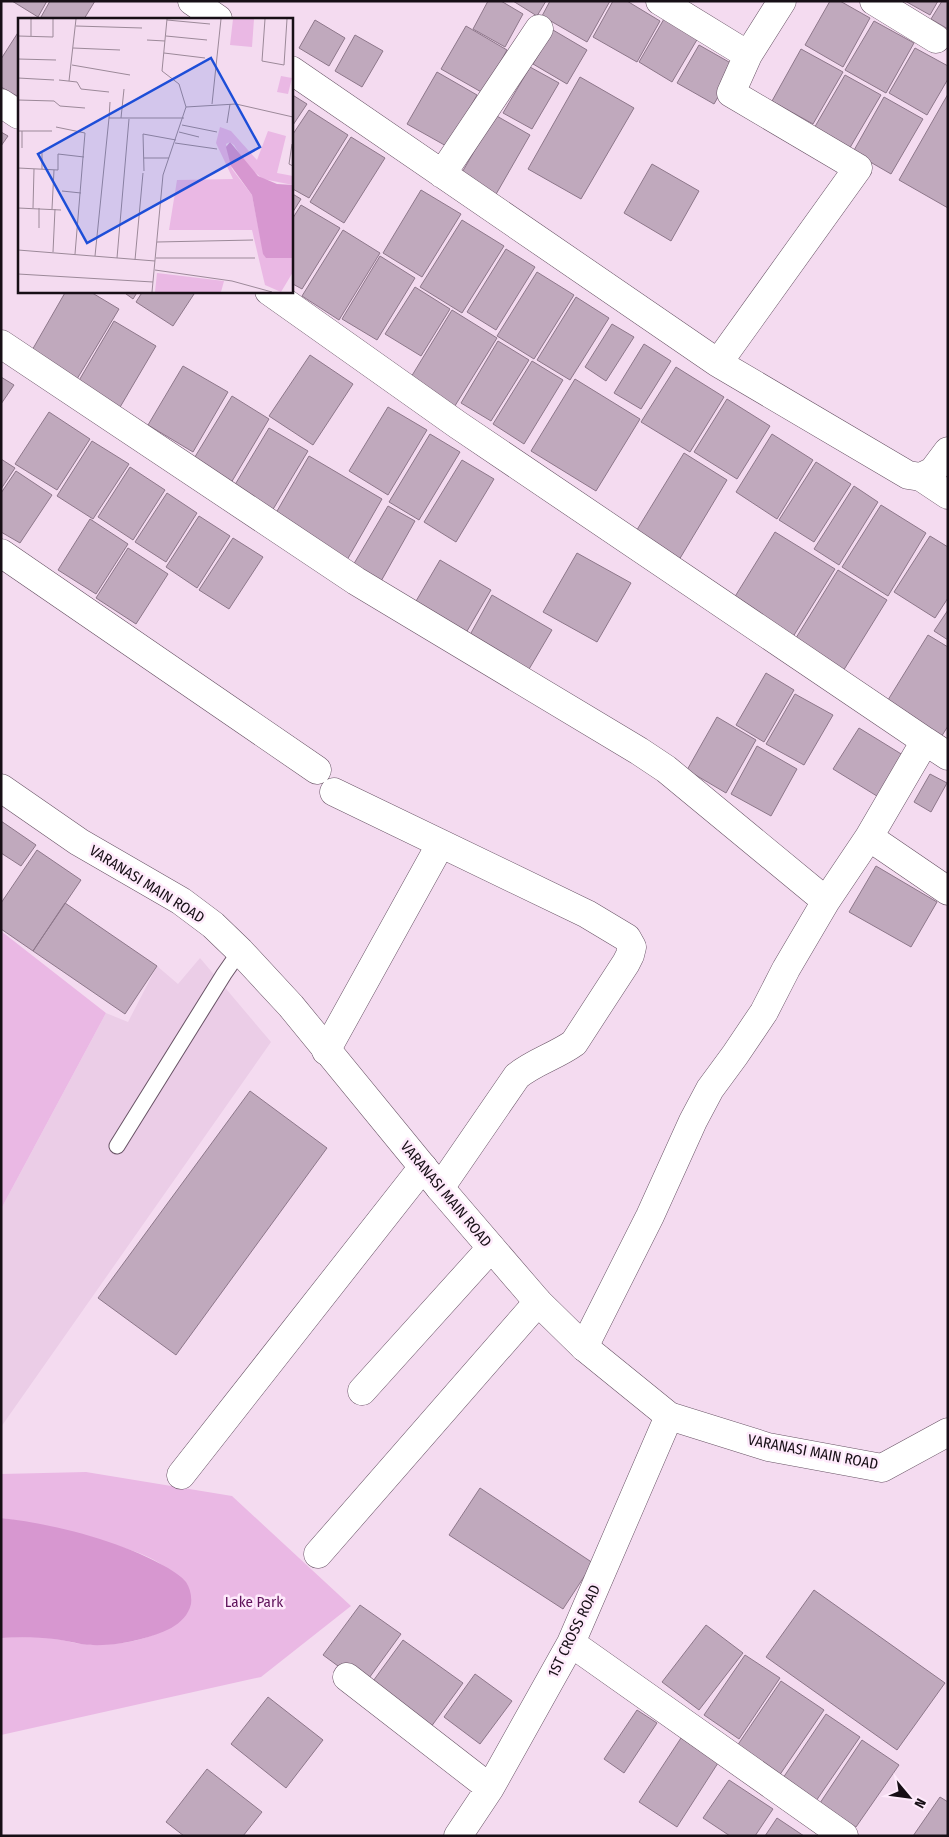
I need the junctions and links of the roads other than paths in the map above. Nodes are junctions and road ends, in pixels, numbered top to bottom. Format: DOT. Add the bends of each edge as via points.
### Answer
graph roads {
  1 [pos="192,1"];
  2 [pos="660,1"];
  3 [pos="782,1"];
  4 [pos="874,1"];
  5 [pos="217,18"];
  6 [pos="539,29"];
  7 [pos="936,39"];
  8 [pos="748,55"];
  9 [pos="292,71"];
  10 [pos="1,103"];
  11 [pos="18,114"];
  12 [pos="442,174"];
  13 [pos="269,292"];
  14 [pos="1,344"];
  15 [pos="718,363"];
  16 [pos="948,451"];
  17 [pos="921,477"];
  18 [pos="948,496"];
  19 [pos="1,553"];
  20 [pos="925,741"];
  21 [pos="948,756"];
  22 [pos="317,770"];
  23 [pos="1,788"];
  24 [pos="334,792"];
  25 [pos="869,837"];
  26 [pos="440,845"];
  27 [pos="948,891"];
  28 [pos="826,901"];
  29 [pos="240,951"];
  30 [pos="326,1050"];
  31 [pos="117,1146"];
  32 [pos="423,1167"];
  33 [pos="440,1188"];
  34 [pos="491,1248"];
  35 [pos="538,1302"];
  36 [pos="584,1347"];
  37 [pos="362,1391"];
  38 [pos="669,1416"];
  39 [pos="948,1432"];
  40 [pos="181,1475"];
  41 [pos="318,1554"];
  42 [pos="571,1643"];
  43 [pos="347,1677"];
  44 [pos="490,1788"];
  45 [pos="458,1836"];
  46 [pos="844,1836"];
  1 -- 5 [label="street"];
  2 -- 8 [label="street"];
  3 -- 8 [label="street"];
  4 -- 7 [label="street"];
  6 -- 12 [label="street"];
  8 -- 15 [label="street" via="731,93 858,168"];
  9 -- 12 [label="street"];
  10 -- 11 [label="street"];
  12 -- 15 [label="street"];
  13 -- 20 [label="street" via="466,430"];
  14 -- 28 [label="street" via="356,581 666,769"];
  15 -- 17 [label="street" via="908,475"];
  16 -- 17 [label="street" via="932,471"];
  17 -- 18 [label="street"];
  19 -- 22 [label="street"];
  20 -- 21 [label="street"];
  20 -- 25 [label="street"];
  23 -- 29 [label="street, VARANASI MAIN ROAD" via="79,842 181,902 213,925"];
  24 -- 26 [label="street"];
  25 -- 27 [label="street"];
  25 -- 28 [label="street"];
  26 -- 30 [label="street"];
  26 -- 33 [label="street" via="587,914 627,938 632,947 626,963 574,1043 517,1076"];
  28 -- 36 [label="street" via="764,1012 710,1089"];
  29 -- 30 [label="street, VARANASI MAIN ROAD"];
  29 -- 31 [label="lane"];
  30 -- 32 [label="street, VARANASI MAIN ROAD"];
  32 -- 33 [label="street, VARANASI MAIN ROAD"];
  32 -- 40 [label="street"];
  33 -- 34 [label="street, VARANASI MAIN ROAD"];
  34 -- 35 [label="street, VARANASI MAIN ROAD"];
  34 -- 37 [label="street"];
  35 -- 36 [label="street, VARANASI MAIN ROAD"];
  35 -- 41 [label="street"];
  36 -- 38 [label="street, VARANASI MAIN ROAD"];
  38 -- 39 [label="street, VARANASI MAIN ROAD" via="768,1447 882,1468"];
  38 -- 42 [label="street, 1ST CROSS ROAD"];
  42 -- 44 [label="street, 1ST CROSS ROAD"];
  42 -- 46 [label="street"];
  43 -- 44 [label="street"];
  44 -- 45 [label="street, 1ST CROSS ROAD"];
}
